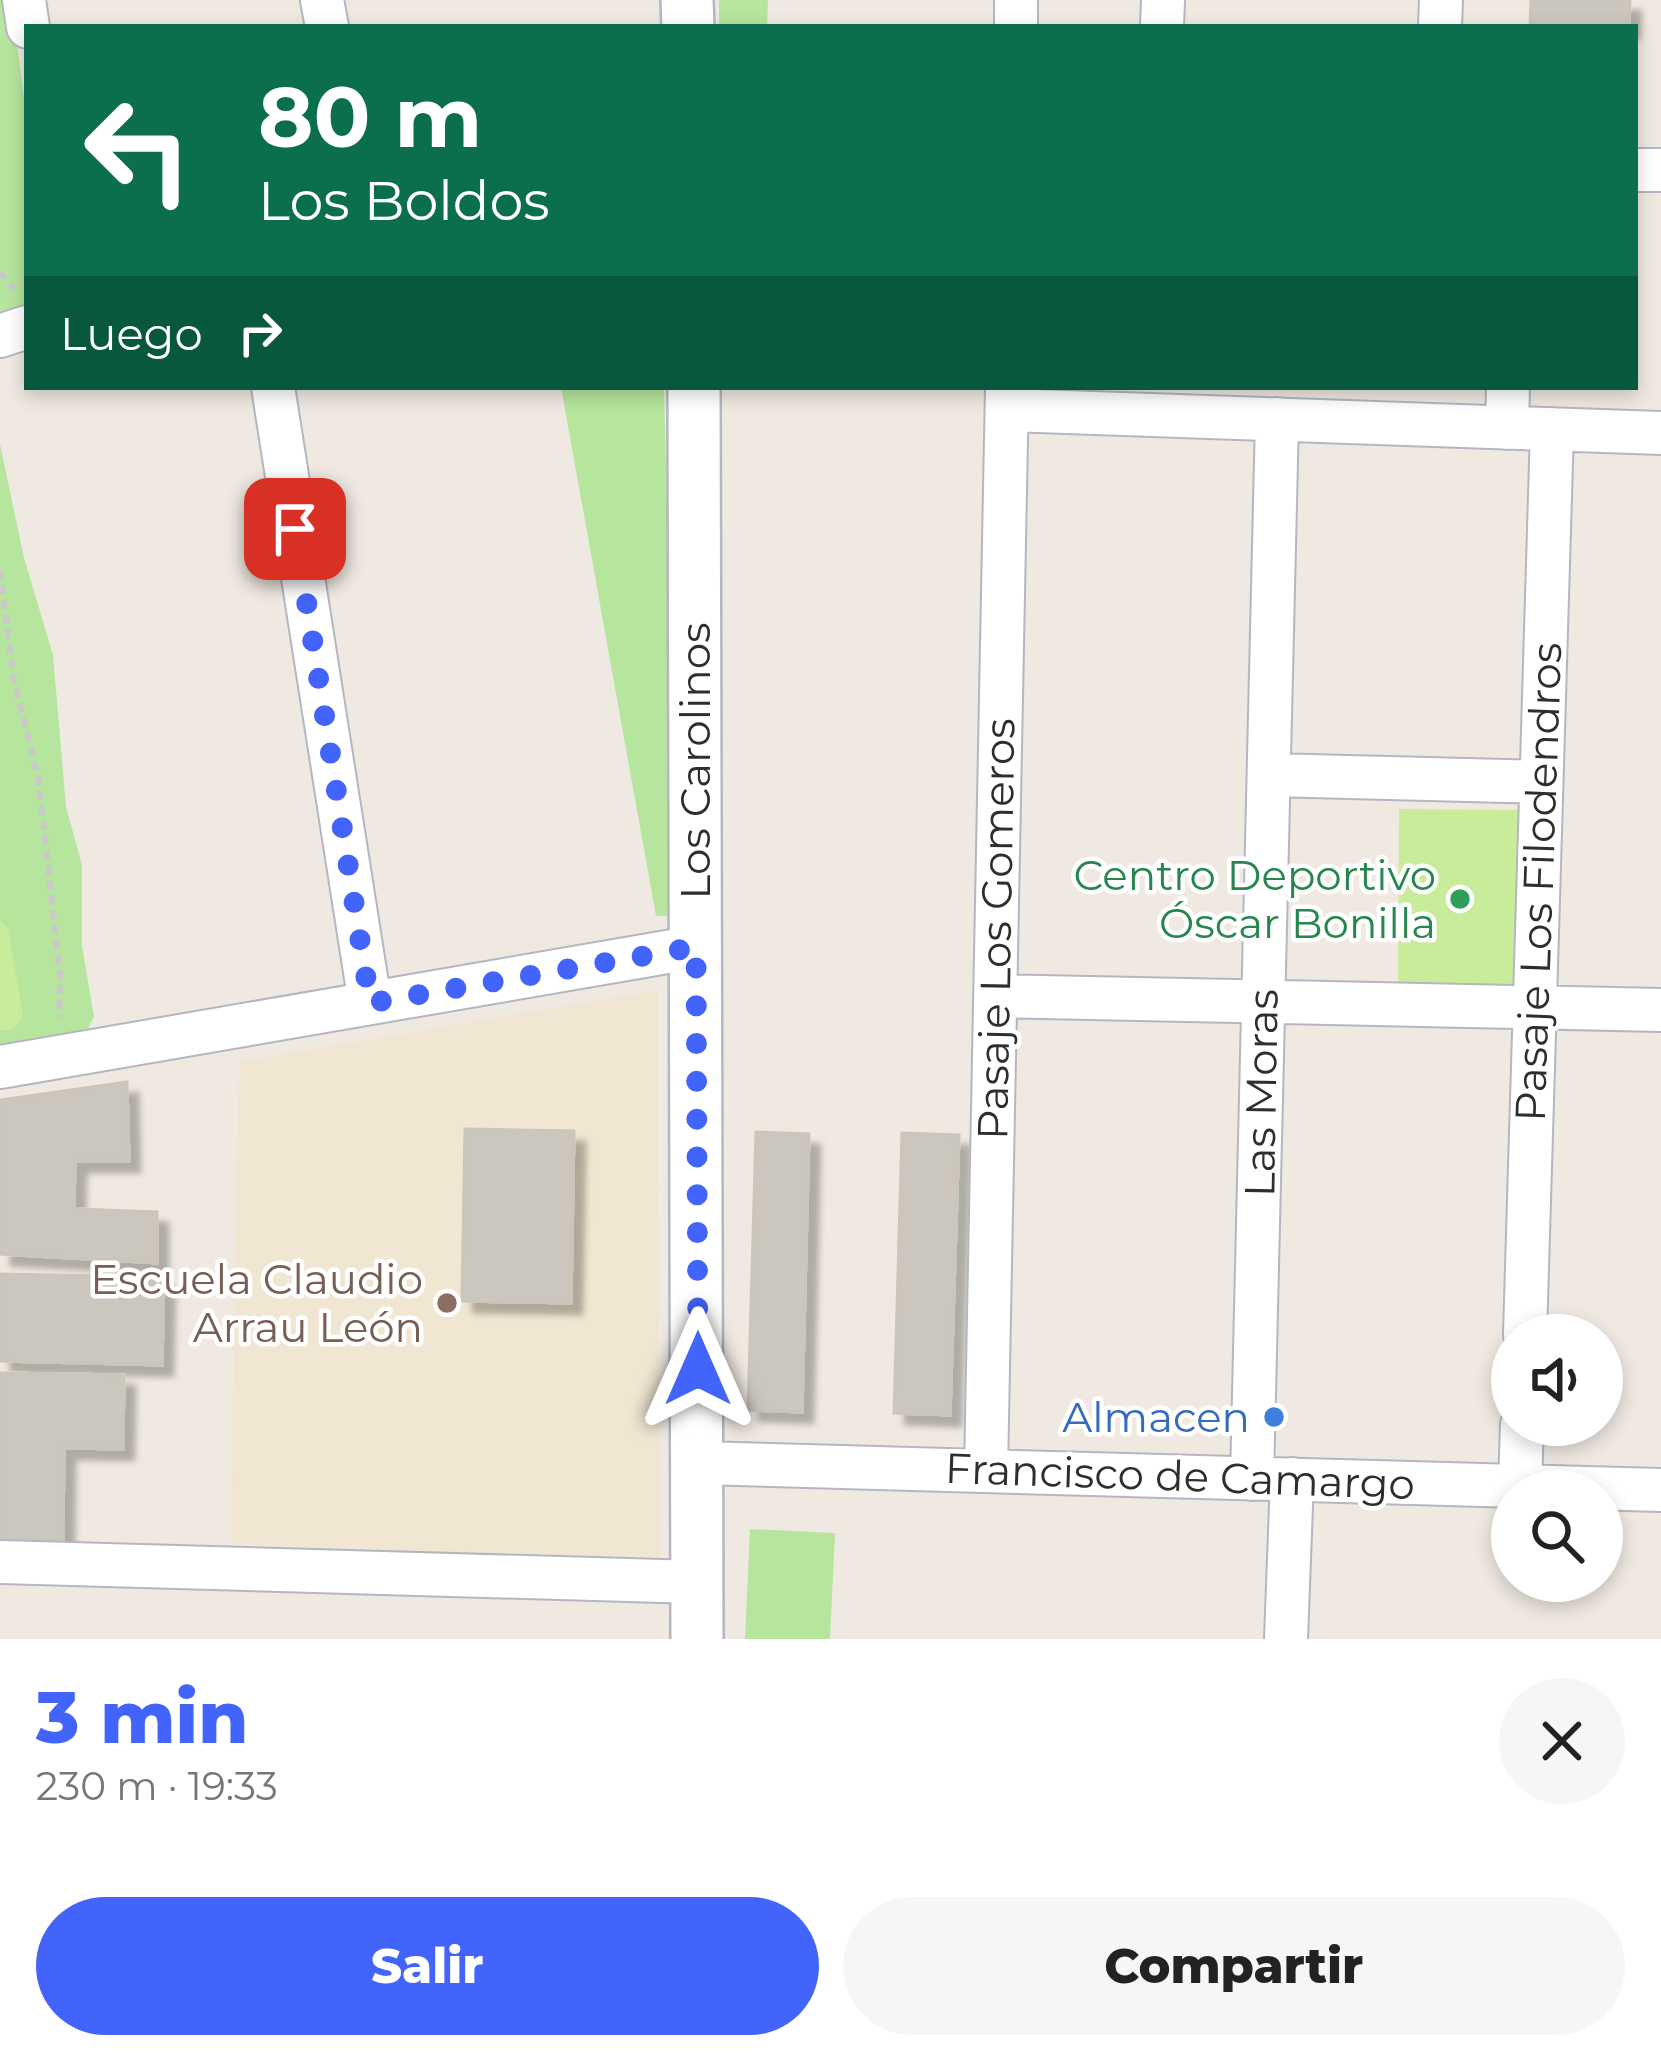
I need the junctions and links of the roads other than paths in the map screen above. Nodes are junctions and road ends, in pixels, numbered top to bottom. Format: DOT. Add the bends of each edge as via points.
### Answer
graph roads {
  1 [pos="273,390"];
  2 [pos="694,390"];
  3 [pos="1007,398"];
  4 [pos="1508,407"];
  5 [pos="1277,419"];
  6 [pos="1552,429"];
  7 [pos="1661,433"];
  8 [pos="1269,775"];
  9 [pos="1541,782"];
  10 [pos="696,947"];
  11 [pos="995,996"];
  12 [pos="1263,1002"];
  13 [pos="370,1003"];
  14 [pos="1535,1007"];
  15 [pos="1661,1010"];
  16 [pos="0,1067"];
  17 [pos="1526,1314"];
  18 [pos="699,1463"];
  19 [pos="986,1471"];
  20 [pos="1272,1479"];
  21 [pos="1491,1485"];
  22 [pos="1623,1489"];
  23 [pos="1661,1490"];
  24 [pos="0,1562"];
  25 [pos="698,1582"];
  26 [pos="697,1639"];
  27 [pos="1286,1639"];
  1 -- 13 [label="street"];
  2 -- 10 [label="street, Los Carolinos"];
  3 -- 5 [label="street"];
  3 -- 11 [label="street, Pasaje Los Gomeros"];
  4 -- 5 [label="street"];
  4 -- 6 [label="street"];
  5 -- 8 [label="street, Las Moras"];
  6 -- 7 [label="street"];
  6 -- 9 [label="street, Pasaje Los Filodendros"];
  8 -- 9 [label="street"];
  8 -- 12 [label="street, Las Moras"];
  9 -- 14 [label="street, Pasaje Los Filodendros"];
  10 -- 13 [label="street"];
  10 -- 18 [label="street, Los Carolinos"];
  11 -- 12 [label="street"];
  11 -- 19 [label="street, Pasaje Los Gomeros"];
  12 -- 14 [label="street"];
  12 -- 20 [label="street, Las Moras"];
  13 -- 16 [label="street"];
  14 -- 15 [label="street"];
  14 -- 17 [label="street, Pasaje Los Filodendros"];
  18 -- 19 [label="street, Francisco de Camargo"];
  18 -- 25 [label="street, Los Carolinos"];
  19 -- 20 [label="street, Francisco de Camargo"];
  20 -- 21 [label="street, Francisco de Camargo"];
  20 -- 27 [label="street, Las Moras"];
  22 -- 23 [label="street, Francisco de Camargo"];
  24 -- 25 [label="street"];
  25 -- 26 [label="street, Los Carolinos"];
}
